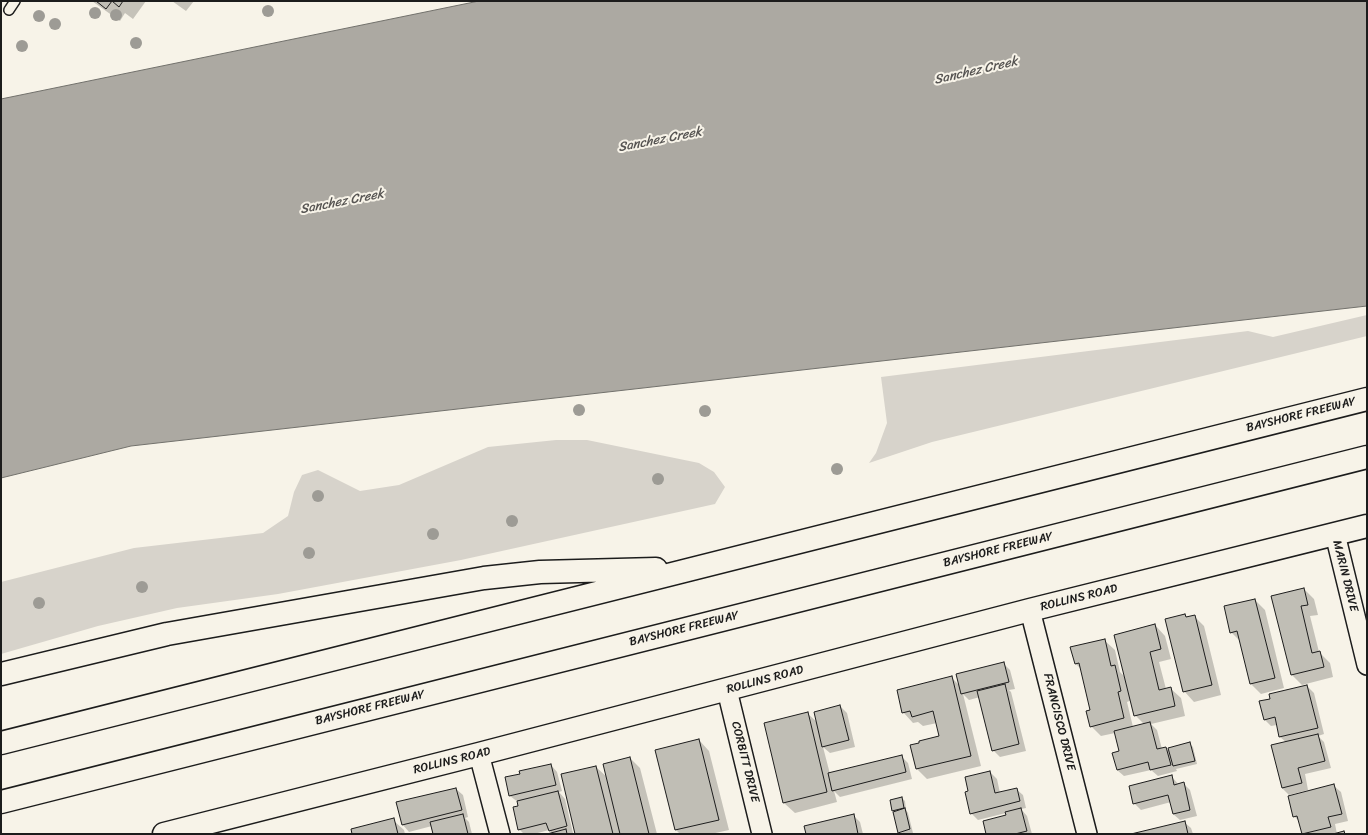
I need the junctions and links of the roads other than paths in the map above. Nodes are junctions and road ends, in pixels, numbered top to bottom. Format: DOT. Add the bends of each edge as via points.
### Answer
graph roads {
  1 [pos="15,1"];
  2 [pos="9,10"];
  3 [pos="1367,399"];
  4 [pos="1367,457"];
  5 [pos="1367,526"];
  6 [pos="1335,534"];
  7 [pos="697,568"];
  8 [pos="1030,610"];
  9 [pos="1367,665"];
  10 [pos="1,674"];
  11 [pos="727,690"];
  12 [pos="1,744"];
  13 [pos="479,754"];
  14 [pos="1,802"];
  15 [pos="176,832"];
  16 [pos="500,834"];
  17 [pos="762,834"];
  18 [pos="1088,834"];
  1 -- 2 [label="lane"];
  3 -- 7 [label="main road, BAYSHORE FREEWAY"];
  4 -- 14 [label="main road, BAYSHORE FREEWAY"];
  5 -- 6 [label="main road, ROLLINS ROAD"];
  6 -- 8 [label="main road, ROLLINS ROAD"];
  6 -- 9 [label="street, MARIN DRIVE"];
  7 -- 10 [label="main road" via="540,572 484,578 166,634"];
  7 -- 12 [label="main road, BAYSHORE FREEWAY"];
  8 -- 11 [label="main road, ROLLINS ROAD"];
  8 -- 18 [label="street, FRANCISCO DRIVE"];
  11 -- 13 [label="main road, ROLLINS ROAD"];
  11 -- 17 [label="street, CORBITT DRIVE"];
  13 -- 15 [label="main road, ROLLINS ROAD"];
  13 -- 16 [label="street"];
}
